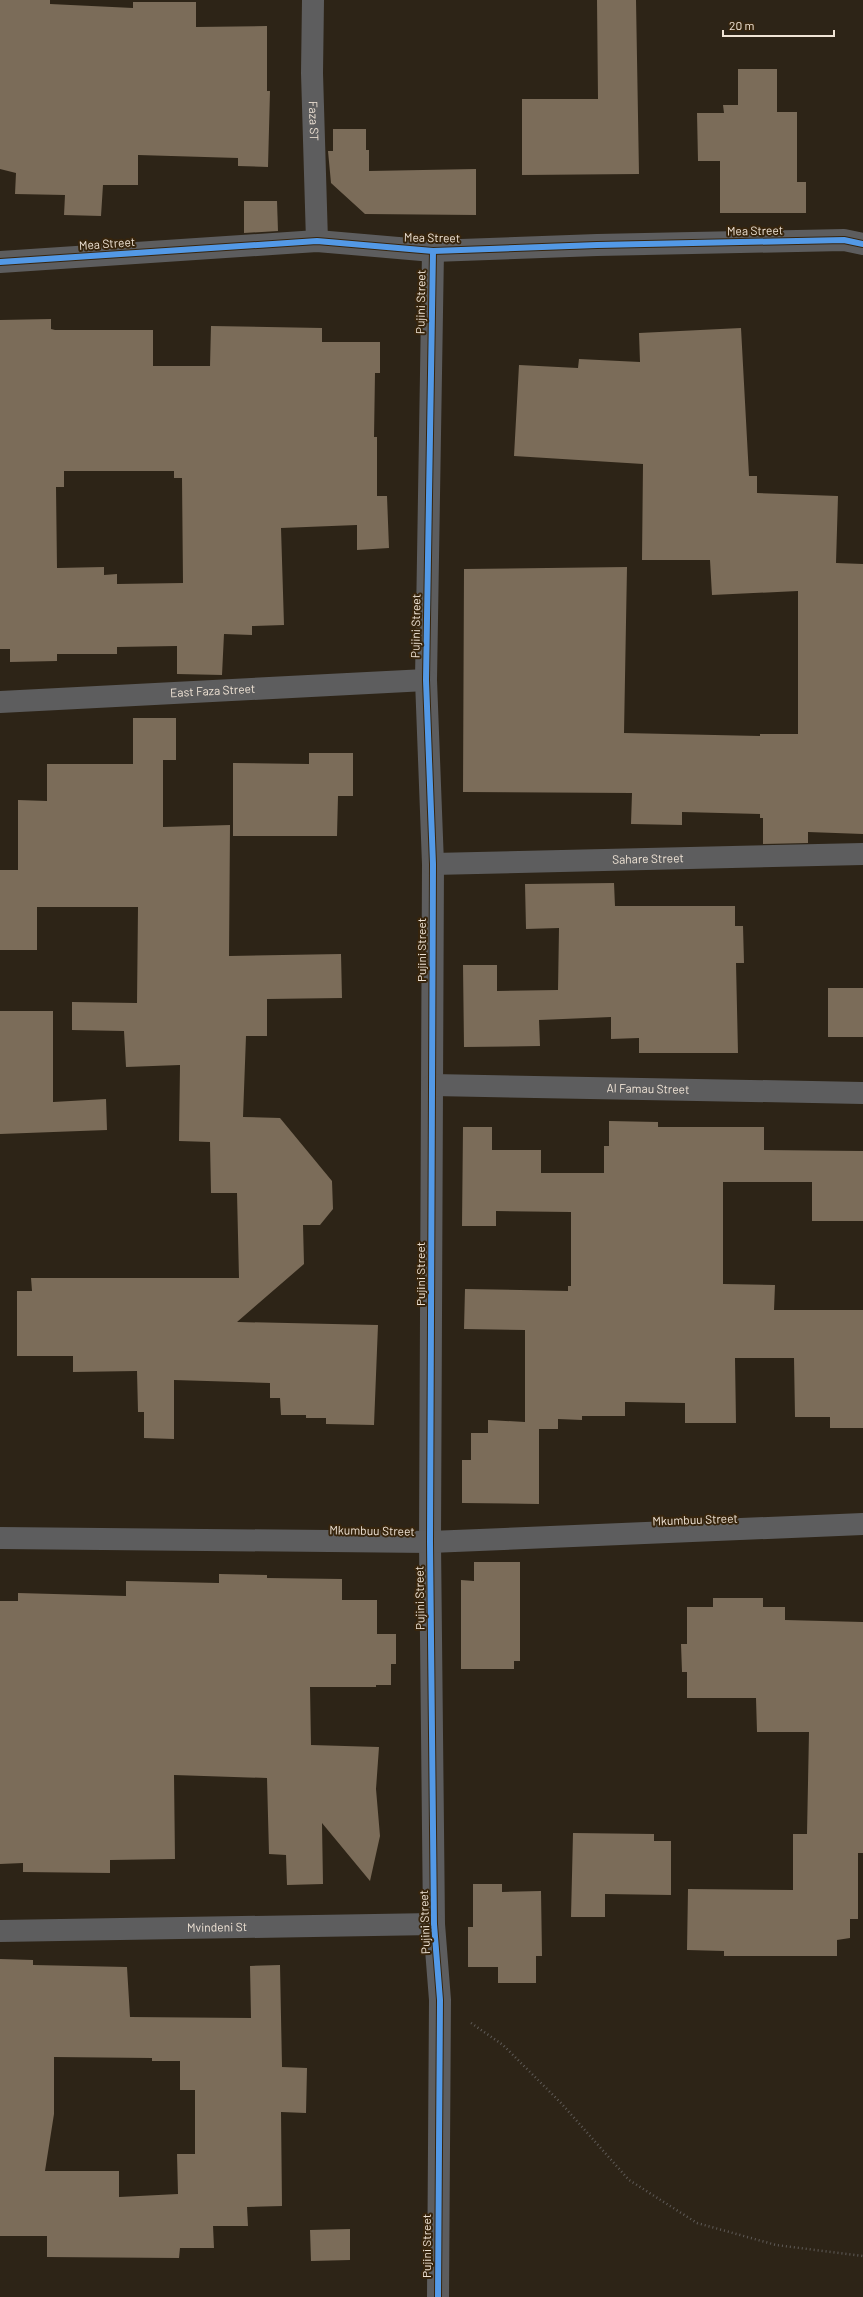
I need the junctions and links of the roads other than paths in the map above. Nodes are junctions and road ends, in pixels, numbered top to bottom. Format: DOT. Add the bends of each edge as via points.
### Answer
graph roads {
  1 [pos="313,0"];
  2 [pos="317,242"];
  3 [pos="863,244"];
  4 [pos="433,251"];
  5 [pos="0,262"];
  6 [pos="426,680"];
  7 [pos="0,702"];
  8 [pos="863,854"];
  9 [pos="433,864"];
  10 [pos="433,1085"];
  11 [pos="863,1093"];
  12 [pos="863,1524"];
  13 [pos="0,1538"];
  14 [pos="430,1542"];
  15 [pos="434,1924"];
  16 [pos="0,1931"];
  17 [pos="438,2297"];
  1 -- 2 [label="street, Faza ST" via="312,74"];
  2 -- 4 [label="street, Mea Street"];
  2 -- 5 [label="street, Mea Street"];
  3 -- 4 [label="street, Mea Street" via="844,240 597,244"];
  4 -- 6 [label="street, Pujini Street"];
  6 -- 7 [label="street, East Faza Street"];
  6 -- 9 [label="street, Pujini Street"];
  8 -- 9 [label="street, Sahare Street"];
  9 -- 10 [label="street, Pujini Street"];
  10 -- 11 [label="street, Al Famau Street"];
  10 -- 14 [label="street, Pujini Street"];
  12 -- 14 [label="street, Mkumbuu Street"];
  13 -- 14 [label="street, Mkumbuu Street"];
  14 -- 15 [label="street, Pujini Street"];
  15 -- 16 [label="street, Mvindeni St"];
  15 -- 17 [label="street, Pujini Street" via="440,2000"];
}
